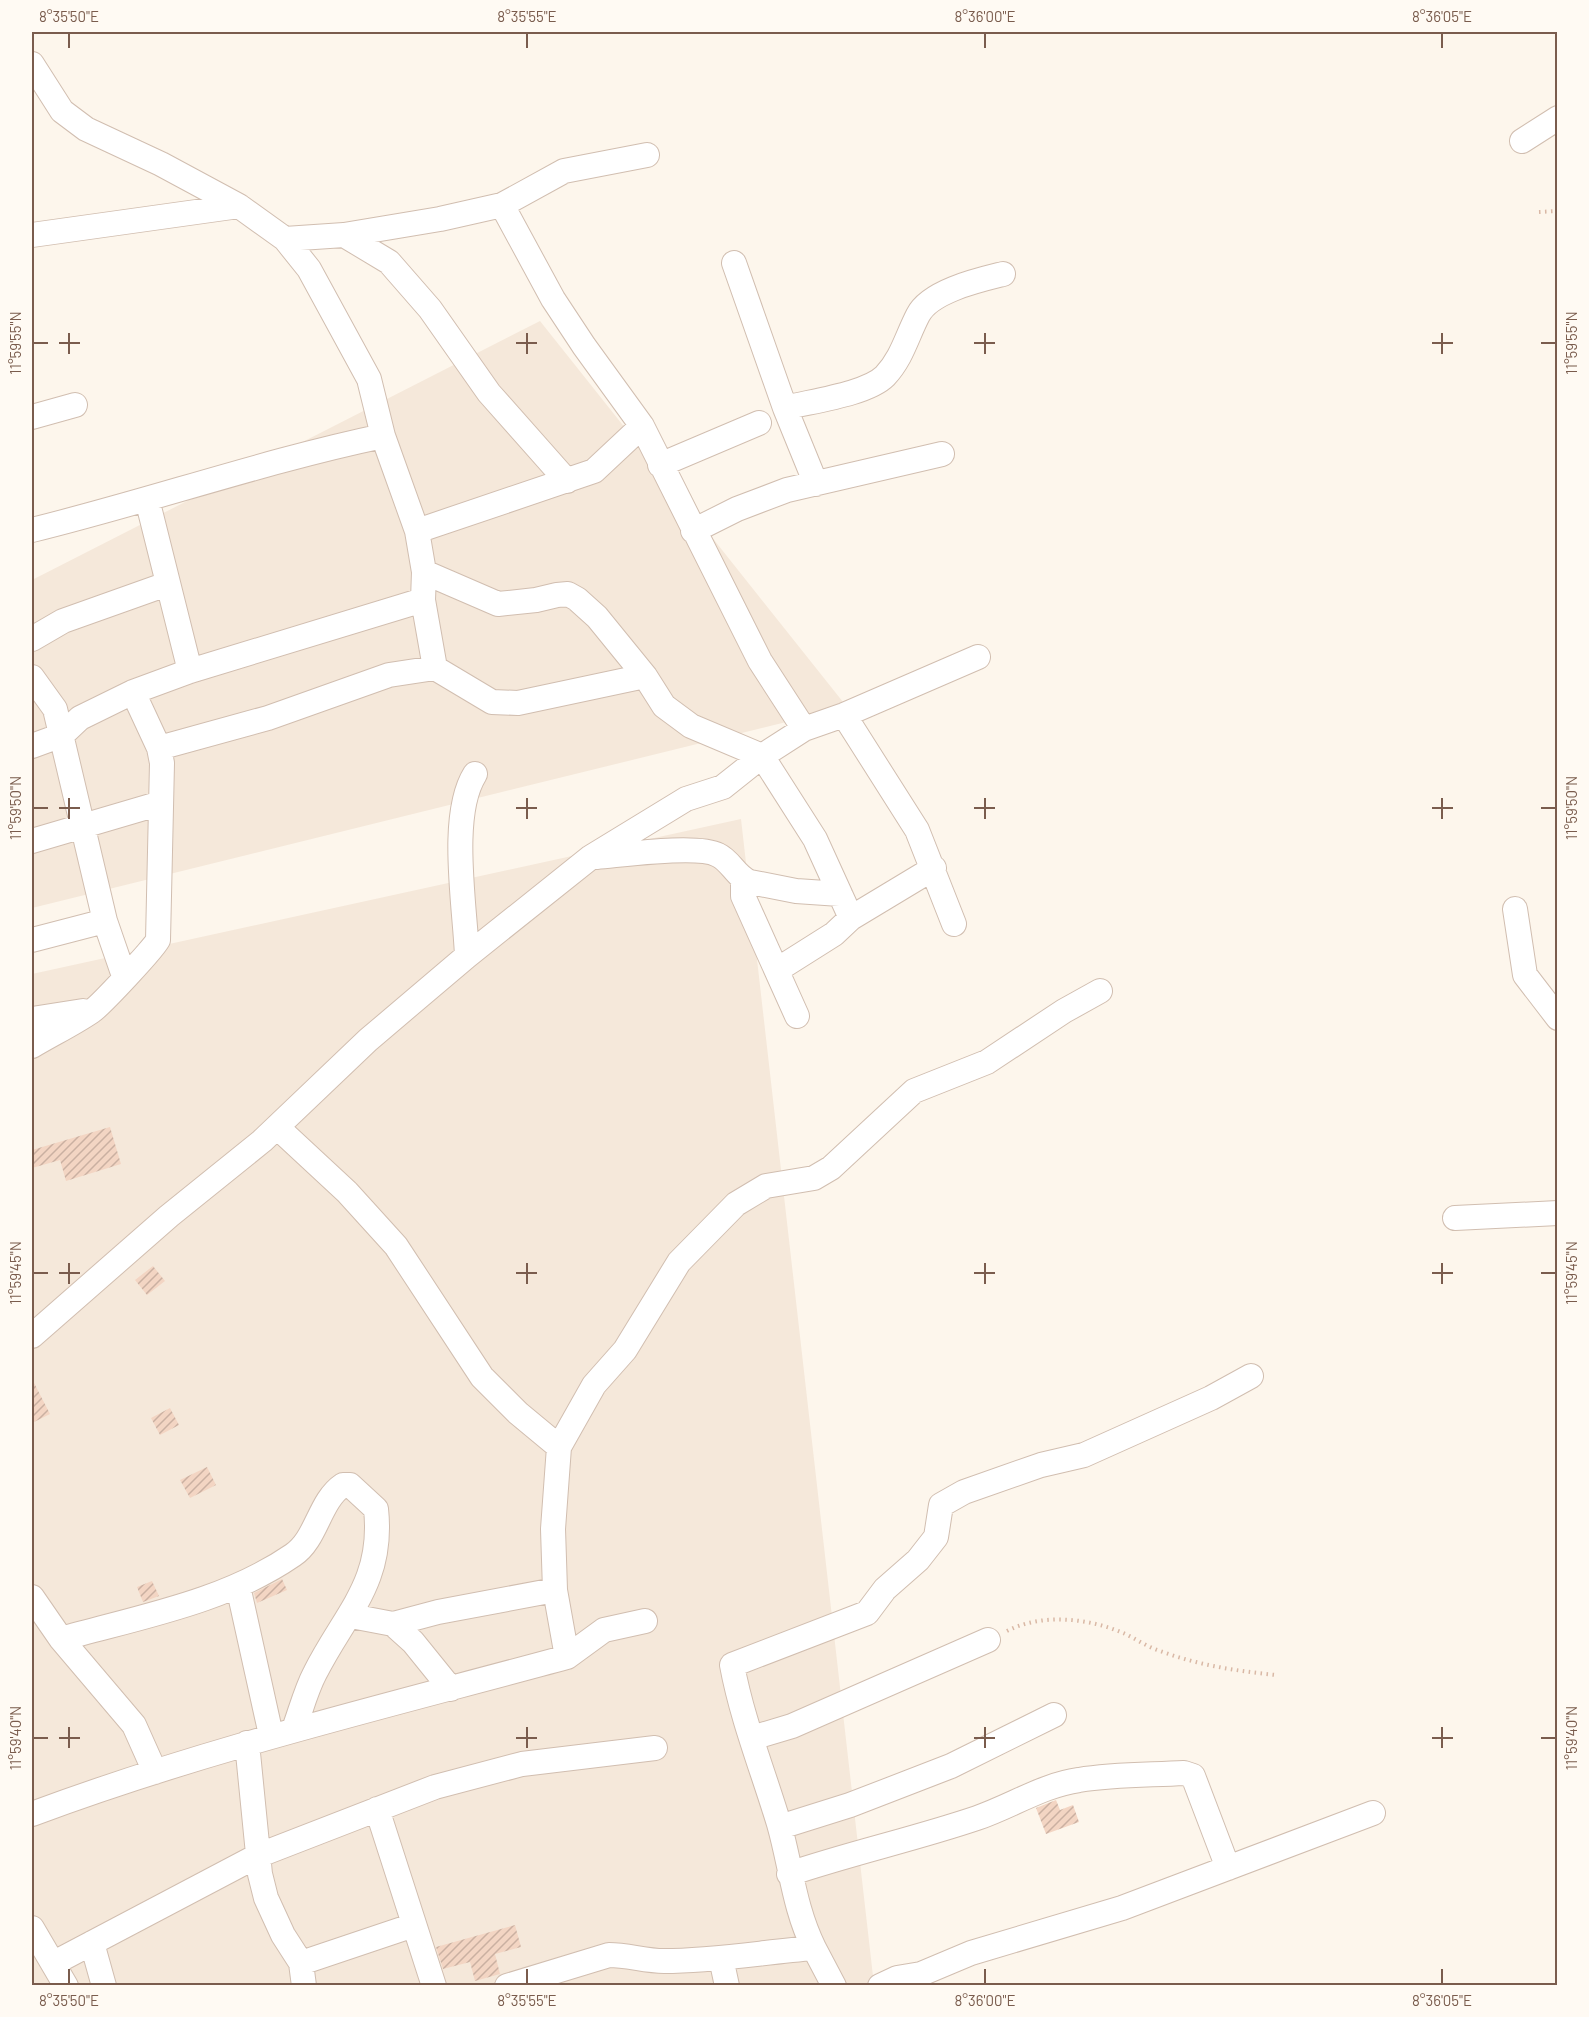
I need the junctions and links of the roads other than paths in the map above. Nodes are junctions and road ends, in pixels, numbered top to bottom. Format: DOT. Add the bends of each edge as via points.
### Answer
graph roads {
  1 [pos="32,64"];
  2 [pos="1557,118"];
  3 [pos="1522,141"];
  4 [pos="647,155"];
  5 [pos="502,205"];
  6 [pos="239,206"];
  7 [pos="32,235"];
  8 [pos="344,235"];
  9 [pos="285,239"];
  10 [pos="734,263"];
  11 [pos="1003,274"];
  12 [pos="75,405"];
  13 [pos="785,408"];
  14 [pos="32,417"];
  15 [pos="759,423"];
  16 [pos="642,426"];
  17 [pos="383,436"];
  18 [pos="942,454"];
  19 [pos="660,465"];
  20 [pos="567,481"];
  21 [pos="816,484"];
  22 [pos="147,499"];
  23 [pos="32,530"];
  24 [pos="417,531"];
  25 [pos="693,531"];
  26 [pos="424,572"];
  27 [pos="167,584"];
  28 [pos="423,600"];
  29 [pos="32,639"];
  30 [pos="978,657"];
  31 [pos="435,668"];
  32 [pos="190,672"];
  33 [pos="645,676"];
  34 [pos="32,677"];
  35 [pos="133,692"];
  36 [pos="844,715"];
  37 [pos="804,729"];
  38 [pos="62,735"];
  39 [pos="32,746"];
  40 [pos="159,748"];
  41 [pos="762,756"];
  42 [pos="475,774"];
  43 [pos="161,803"];
  44 [pos="81,827"];
  45 [pos="32,841"];
  46 [pos="591,857"];
  47 [pos="934,868"];
  48 [pos="743,879"];
  49 [pos="840,894"];
  50 [pos="1515,909"];
  51 [pos="851,918"];
  52 [pos="105,921"];
  53 [pos="954,924"];
  54 [pos="32,940"];
  55 [pos="467,956"];
  56 [pos="777,970"];
  57 [pos="124,976"];
  58 [pos="1100,991"];
  59 [pos="94,1010"];
  60 [pos="797,1016"];
  61 [pos="1557,1018"];
  62 [pos="32,1019"];
  63 [pos="32,1046"];
  64 [pos="277,1127"];
  65 [pos="1557,1213"];
  66 [pos="1455,1218"];
  67 [pos="32,1336"];
  68 [pos="1251,1376"];
  69 [pos="559,1447"];
  70 [pos="238,1587"];
  71 [pos="555,1590"];
  72 [pos="32,1597"];
  73 [pos="351,1616"];
  74 [pos="645,1621"];
  75 [pos="393,1624"];
  76 [pos="61,1639"];
  77 [pos="988,1640"];
  78 [pos="567,1657"];
  79 [pos="451,1689"];
  80 [pos="1054,1715"];
  81 [pos="282,1732"];
  82 [pos="752,1738"];
  83 [pos="247,1743"];
  84 [pos="655,1748"];
  85 [pos="155,1772"];
  86 [pos="377,1809"];
  87 [pos="1373,1813"];
  88 [pos="32,1814"];
  89 [pos="780,1827"];
  90 [pos="257,1856"];
  91 [pos="1228,1868"];
  92 [pos="789,1874"];
  93 [pos="414,1924"];
  94 [pos="32,1928"];
  95 [pos="92,1943"];
  96 [pos="814,1948"];
  97 [pos="721,1958"];
  98 [pos="54,1963"];
  99 [pos="303,1974"];
  100 [pos="540,1981"];
  101 [pos="66,1986"];
  102 [pos="104,1986"];
  103 [pos="434,1986"];
  104 [pos="507,1986"];
  105 [pos="727,1986"];
  106 [pos="834,1986"];
  107 [pos="880,1986"];
  1 -- 6 [label="street" via="62,111 86,129"];
  2 -- 3 [label="street"];
  4 -- 5 [label="street" via="564,171"];
  5 -- 8 [label="street"];
  5 -- 16 [label="street" via="559,308"];
  6 -- 7 [label="street"];
  6 -- 9 [label="street"];
  8 -- 9 [label="street"];
  8 -- 20 [label="street" via="389,261 430,309 489,393"];
  9 -- 17 [label="street" via="309,269 369,379"];
  10 -- 13 [label="street"];
  11 -- 13 [label="street" via="965,284 938,297 919,313 903,352 884,376 866,389"];
  12 -- 14 [label="street"];
  13 -- 21 [label="street"];
  15 -- 19 [label="street"];
  16 -- 19 [label="street"];
  16 -- 20 [label="street" via="594,471"];
  17 -- 22 [label="street" via="303,453"];
  17 -- 24 [label="street"];
  18 -- 21 [label="street"];
  19 -- 25 [label="street"];
  20 -- 24 [label="street"];
  21 -- 25 [label="street" via="787,490 737,509"];
  22 -- 23 [label="street"];
  22 -- 27 [label="street"];
  24 -- 26 [label="street"];
  25 -- 37 [label="street" via="760,661"];
  26 -- 28 [label="street"];
  26 -- 33 [label="street" via="498,604 568,594 597,617"];
  27 -- 29 [label="street" via="63,621"];
  27 -- 32 [label="street"];
  28 -- 31 [label="street"];
  28 -- 32 [label="street"];
  30 -- 36 [label="street"];
  31 -- 33 [label="street" via="492,702 518,703"];
  31 -- 40 [label="street" via="388,675 268,718"];
  32 -- 35 [label="street"];
  33 -- 41 [label="street" via="664,706 691,726"];
  34 -- 38 [label="street" via="56,709"];
  35 -- 38 [label="street" via="80,718"];
  35 -- 40 [label="street"];
  36 -- 37 [label="street"];
  36 -- 47 [label="street" via="917,830"];
  37 -- 41 [label="street"];
  38 -- 39 [label="street"];
  38 -- 44 [label="street"];
  40 -- 43 [label="street"];
  41 -- 46 [label="street" via="723,787 686,799"];
  41 -- 49 [label="street" via="815,840"];
  42 -- 55 [label="street" via="466,788 461,817"];
  43 -- 44 [label="street"];
  43 -- 57 [label="street" via="158,940 149,954"];
  44 -- 45 [label="street"];
  44 -- 52 [label="street"];
  46 -- 48 [label="street" via="710,852"];
  46 -- 55 [label="street"];
  47 -- 51 [label="street"];
  47 -- 53 [label="street"];
  48 -- 49 [label="street" via="796,891"];
  48 -- 56 [label="street" via="743,896"];
  49 -- 51 [label="street"];
  50 -- 61 [label="street" via="1525,975"];
  51 -- 56 [label="street" via="834,934"];
  52 -- 54 [label="street"];
  52 -- 57 [label="street"];
  55 -- 64 [label="street" via="368,1040"];
  56 -- 60 [label="street"];
  57 -- 59 [label="street"];
  58 -- 69 [label="street" via="987,1062 914,1091 814,1178 766,1186 736,1204 679,1262 625,1350 594,1385"];
  59 -- 62 [label="street"];
  59 -- 63 [label="street"];
  64 -- 67 [label="street"];
  64 -- 69 [label="street" via="347,1192 396,1246 482,1377"];
  65 -- 66 [label="street"];
  68 -- 82 [label="street" via="1084,1455 1030,1468 964,1492 941,1505 936,1537 867,1613 732,1665"];
  69 -- 71 [label="street" via="553,1529"];
  70 -- 73 [label="street" via="295,1554 334,1494 343,1485 350,1485 376,1509 378,1534 370,1575"];
  70 -- 76 [label="street"];
  70 -- 81 [label="street"];
  71 -- 75 [label="street"];
  71 -- 78 [label="street"];
  72 -- 76 [label="street"];
  73 -- 75 [label="street"];
  73 -- 81 [label="street"];
  74 -- 78 [label="street" via="604,1630"];
  75 -- 79 [label="street"];
  76 -- 85 [label="street" via="134,1725"];
  77 -- 82 [label="street" via="792,1726"];
  78 -- 79 [label="street"];
  79 -- 81 [label="street"];
  80 -- 89 [label="street" via="951,1766"];
  81 -- 83 [label="street"];
  82 -- 89 [label="street"];
  83 -- 85 [label="street"];
  83 -- 90 [label="street"];
  84 -- 86 [label="street" via="522,1764 435,1787"];
  85 -- 88 [label="street"];
  86 -- 90 [label="street"];
  86 -- 93 [label="street"];
  87 -- 91 [label="street"];
  89 -- 92 [label="street"];
  90 -- 95 [label="street"];
  90 -- 99 [label="street" via="266,1898"];
  91 -- 92 [label="street" via="1193,1776 1184,1773 1078,1780 1040,1790 1006,1808 921,1836"];
  91 -- 107 [label="street" via="1122,1908 971,1953"];
  92 -- 96 [label="street" via="800,1921"];
  93 -- 99 [label="street"];
  93 -- 103 [label="street"];
  94 -- 98 [label="street"];
  95 -- 98 [label="street"];
  95 -- 102 [label="street"];
  96 -- 97 [label="street"];
  96 -- 106 [label="street"];
  97 -- 100 [label="street" via="665,1961 609,1955"];
  97 -- 105 [label="street"];
  98 -- 101 [label="street"];
  100 -- 104 [label="street"];
}
